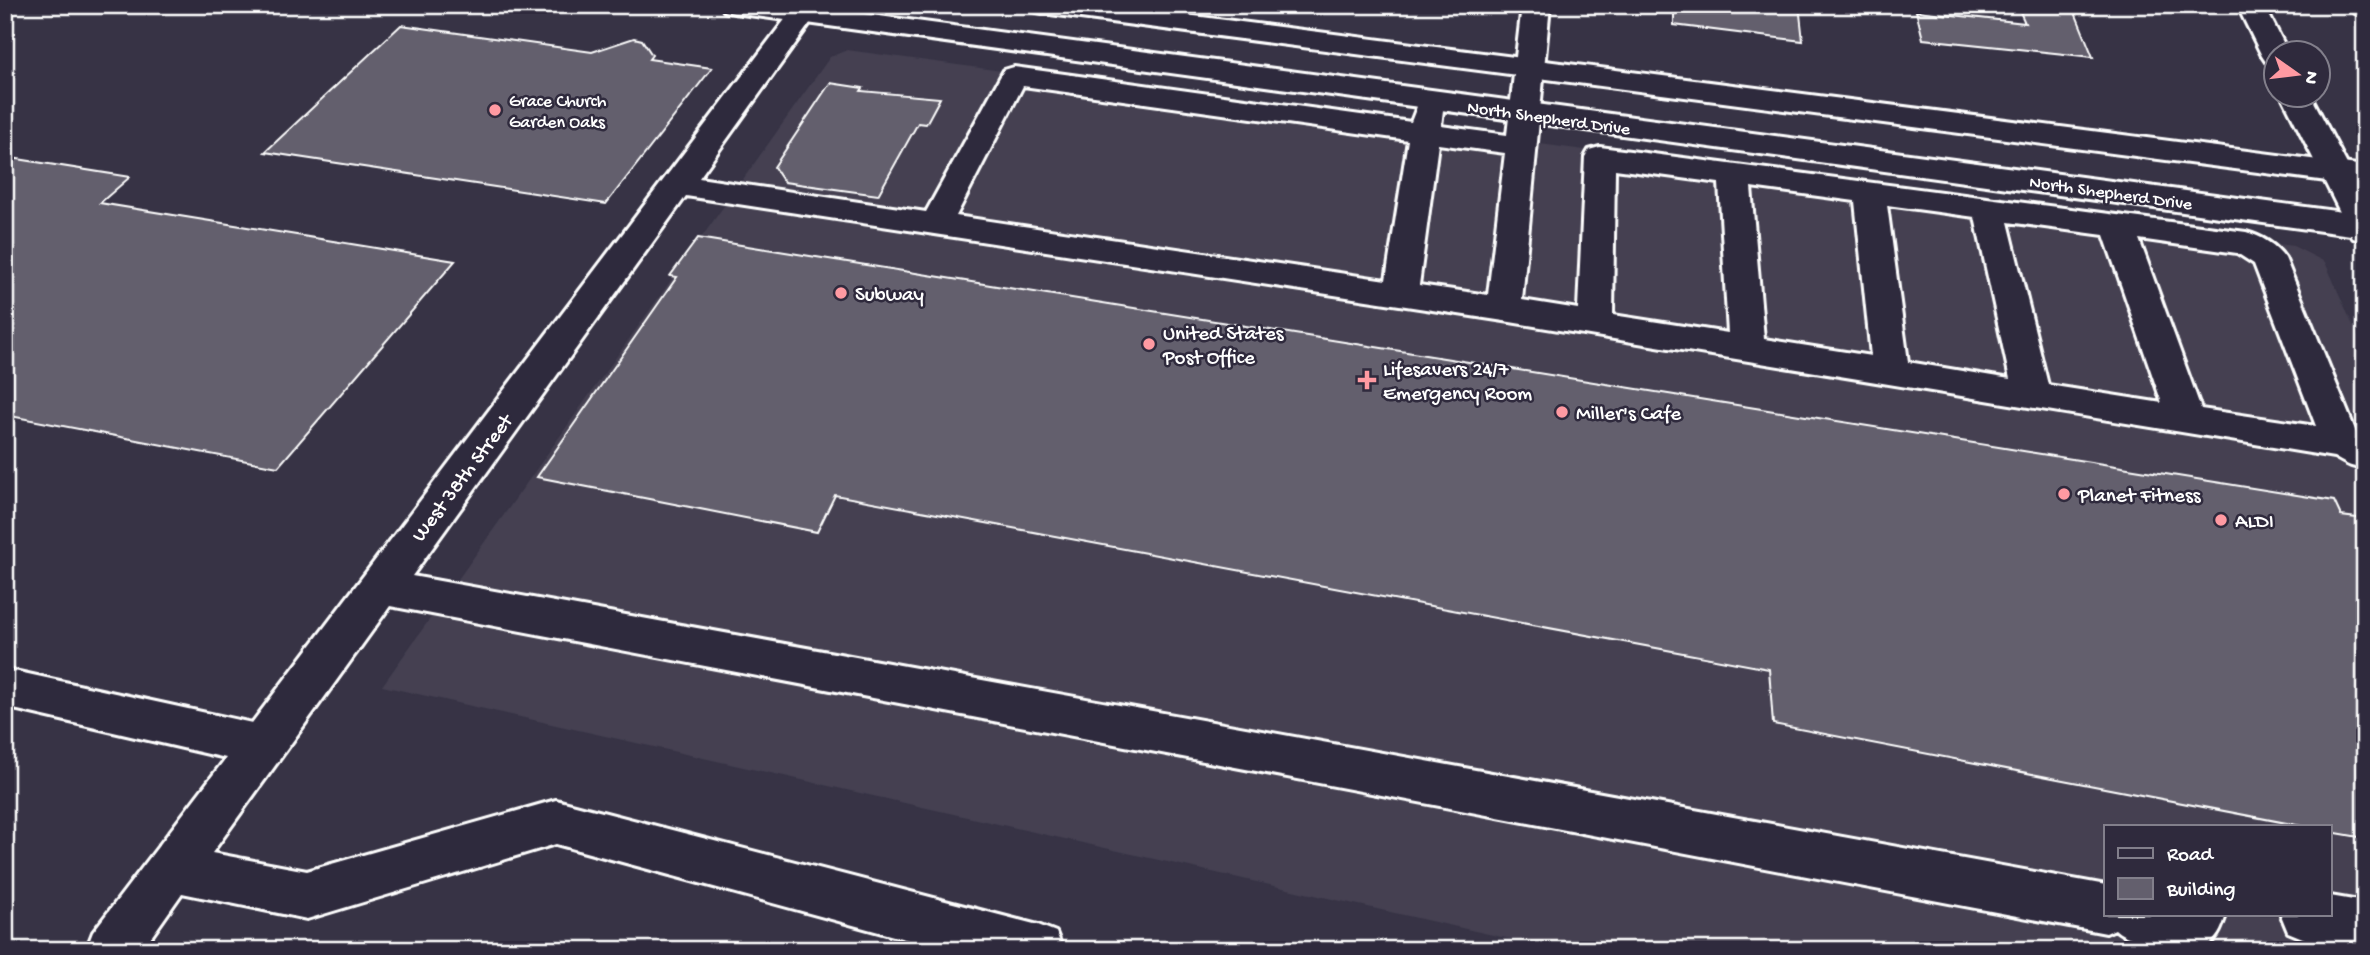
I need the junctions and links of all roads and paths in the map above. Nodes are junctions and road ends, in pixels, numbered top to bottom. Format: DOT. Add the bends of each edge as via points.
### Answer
graph roads {
  1 [pos="734,5"];
  2 [pos="1042,5"];
  3 [pos="1536,5"];
  4 [pos="2250,5"];
  5 [pos="807,10"];
  6 [pos="2267,38"];
  7 [pos="1030,46"];
  8 [pos="1111,57"];
  9 [pos="1529,67"];
  10 [pos="1201,69"];
  11 [pos="1014,76"];
  12 [pos="1323,86"];
  13 [pos="1096,88"];
  14 [pos="1191,101"];
  15 [pos="1430,101"];
  16 [pos="2305,108"];
  17 [pos="1524,113"];
  18 [pos="1314,118"];
  19 [pos="1424,134"];
  20 [pos="1521,146"];
  21 [pos="2350,174"];
  22 [pos="1734,175"];
  23 [pos="677,185"];
  24 [pos="1870,194"];
  25 [pos="1989,209"];
  26 [pos="936,224"];
  27 [pos="2118,227"];
  28 [pos="2364,227"];
  29 [pos="1401,294"];
  30 [pos="1504,309"];
  31 [pos="1595,324"];
  32 [pos="1747,349"];
  33 [pos="1891,372"];
  34 [pos="2032,395"];
  35 [pos="2187,421"];
  36 [pos="2354,450"];
  37 [pos="379,587"];
  38 [pos="5,688"];
  39 [pos="262,746"];
  40 [pos="172,868"];
  41 [pos="2104,909"];
  42 [pos="2139,916"];
  43 [pos="2201,916"];
  44 [pos="2310,916"];
  45 [pos="2365,927"];
  46 [pos="111,950"];
  47 [pos="1038,950"];
  1 -- 5 [label="main road, North Shepherd Drive"];
  2 -- 9 [label="main road"];
  3 -- 9 [label="main road"];
  4 -- 6 [label="main road"];
  5 -- 7 [label="main road, North Shepherd Drive"];
  5 -- 23 [label="main road, West 38th Street"];
  7 -- 8 [label="main road, North Shepherd Drive"];
  7 -- 11 [label="main road"];
  8 -- 10 [label="main road, North Shepherd Drive"];
  8 -- 13 [label="main road"];
  9 -- 17 [label="main road"];
  9 -- 21 [label="main road"];
  10 -- 12 [label="main road, North Shepherd Drive"];
  10 -- 14 [label="main road"];
  11 -- 13 [label="main road"];
  11 -- 26 [label="main road"];
  12 -- 15 [label="main road, North Shepherd Drive"];
  12 -- 18 [label="main road"];
  13 -- 14 [label="main road"];
  14 -- 18 [label="main road"];
  15 -- 17 [label="main road, North Shepherd Drive"];
  15 -- 19 [label="main road"];
  16 -- 21 [label="main road"];
  17 -- 20 [label="main road"];
  17 -- 28 [label="main road, North Shepherd Drive"];
  18 -- 19 [label="main road"];
  19 -- 20 [label="main road"];
  19 -- 29 [label="main road"];
  20 -- 30 [label="main road"];
  21 -- 28 [label="main road"];
  22 -- 24 [label="main road"];
  22 -- 31 [label="main road" via="1600,158"];
  22 -- 32 [label="main road"];
  23 -- 26 [label="main road"];
  23 -- 37 [label="main road, West 38th Street"];
  24 -- 25 [label="main road"];
  24 -- 33 [label="main road"];
  25 -- 27 [label="main road"];
  25 -- 34 [label="main road"];
  26 -- 29 [label="main road"];
  27 -- 35 [label="main road"];
  27 -- 36 [label="main road" via="2246,243 2268,258"];
  29 -- 30 [label="main road"];
  30 -- 31 [label="main road"];
  31 -- 32 [label="main road"];
  32 -- 33 [label="main road"];
  33 -- 34 [label="main road"];
  34 -- 35 [label="main road"];
  35 -- 36 [label="main road"];
  37 -- 39 [label="main road, West 38th Street"];
  37 -- 41 [label="main road"];
  38 -- 39 [label="main road"];
  39 -- 40 [label="main road, West 38th Street"];
  40 -- 46 [label="main road, West 38th Street"];
  40 -- 47 [label="main road" via="307,895 556,822"];
  42 -- 43 [label="main road" via="2193,926"];
  44 -- 45 [label="main road"];
}
